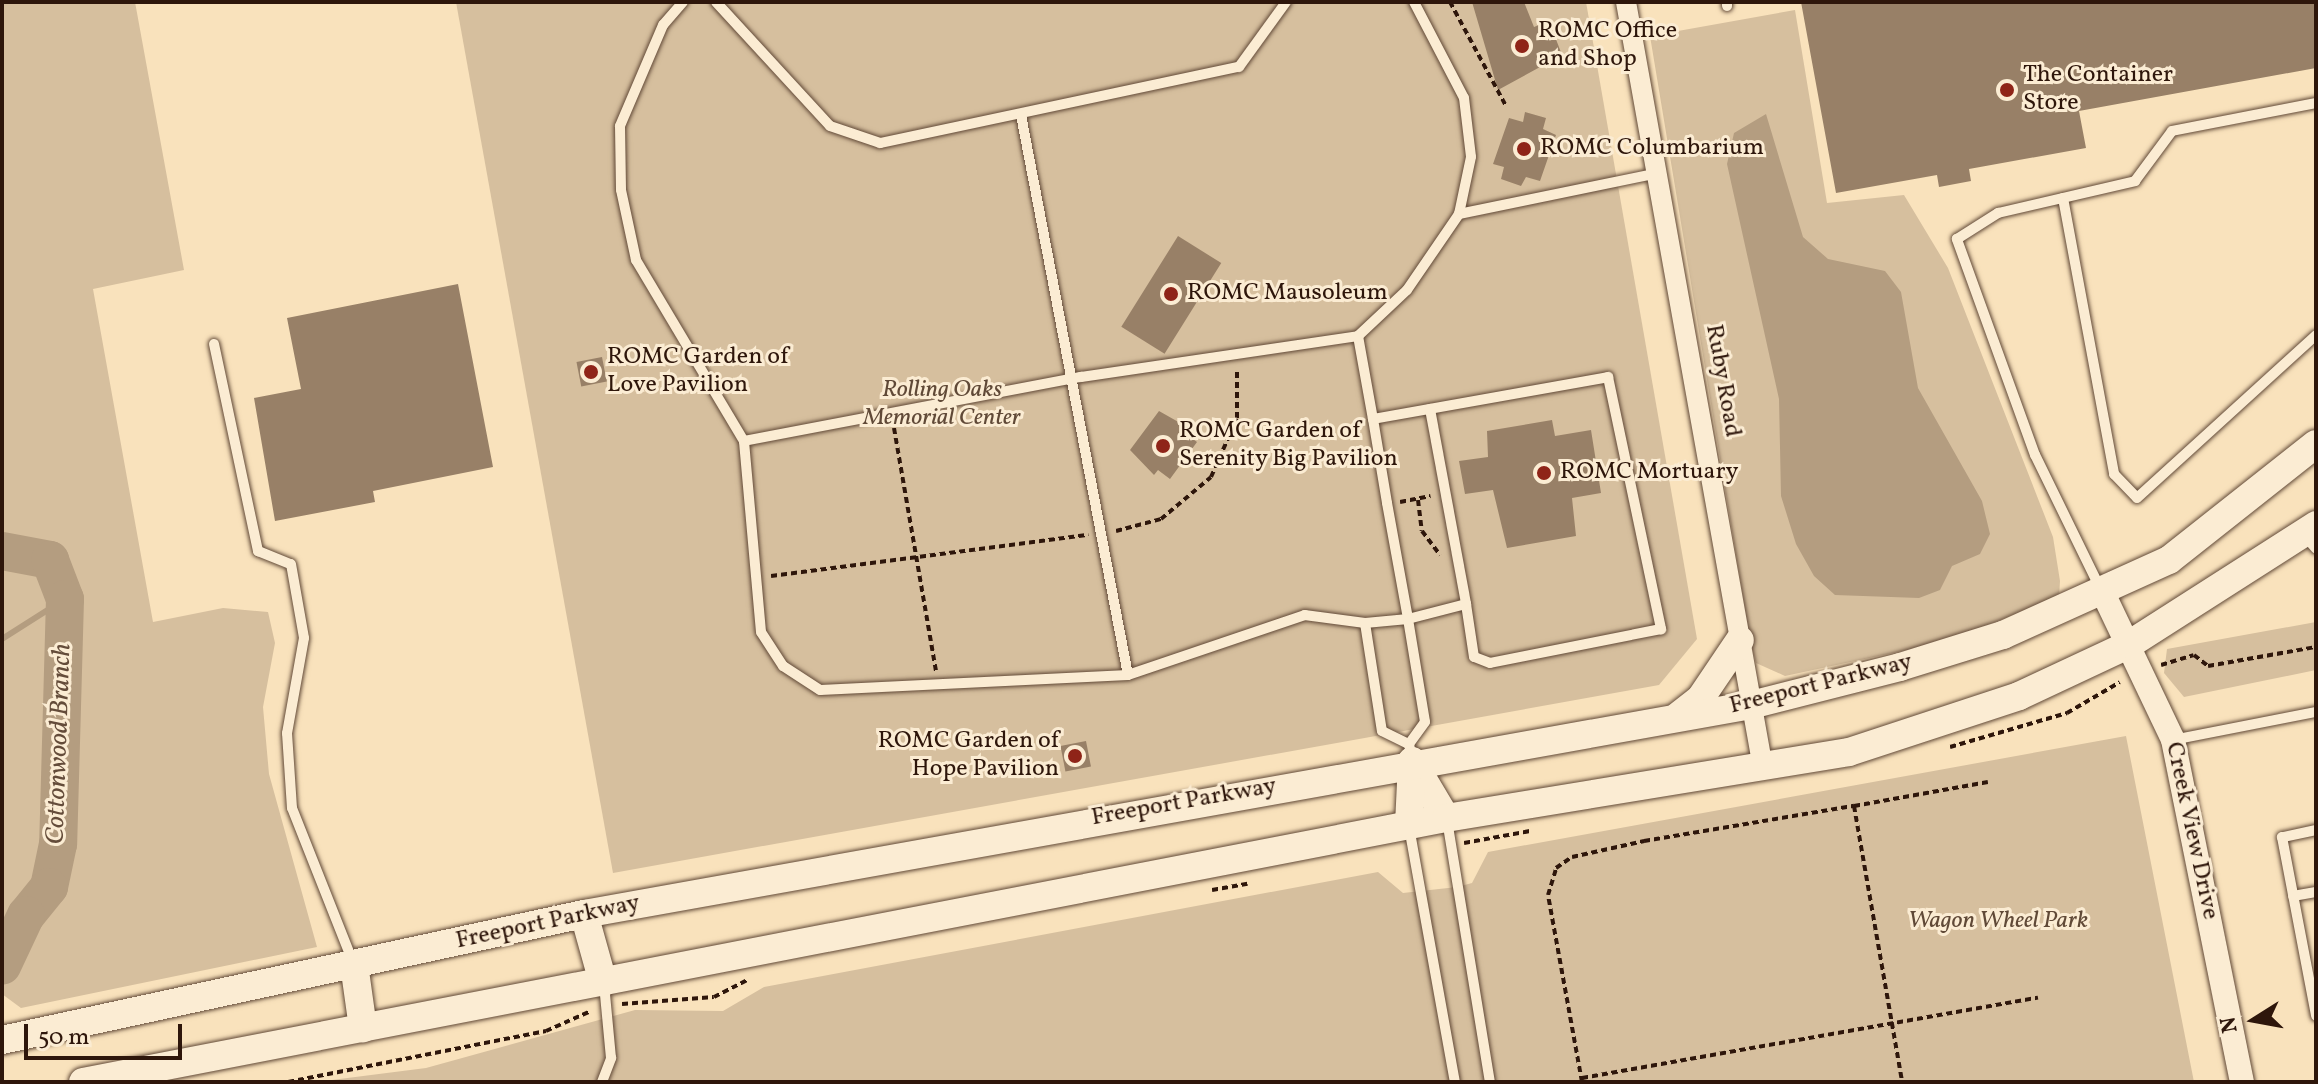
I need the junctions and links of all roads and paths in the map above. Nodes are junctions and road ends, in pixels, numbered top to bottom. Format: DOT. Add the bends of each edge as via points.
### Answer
graph roads {
  1 [pos="683,2"];
  2 [pos="716,2"];
  3 [pos="1286,2"];
  4 [pos="1414,2"];
  5 [pos="1450,2"];
  6 [pos="1626,2"];
  7 [pos="2316,103"];
  8 [pos="1506,106"];
  9 [pos="1021,115"];
  10 [pos="1658,173"];
  11 [pos="2063,198"];
  12 [pos="1459,214"];
  13 [pos="2316,335"];
  14 [pos="1358,336"];
  15 [pos="214,344"];
  16 [pos="1236,354"];
  17 [pos="1071,379"];
  18 [pos="1430,409"];
  19 [pos="892,413"];
  20 [pos="1373,419"];
  21 [pos="744,441"];
  22 [pos="2316,444"];
  23 [pos="1444,491"];
  24 [pos="1418,500"];
  25 [pos="1387,503"];
  26 [pos="1101,534"];
  27 [pos="2311,536"];
  28 [pos="916,557"];
  29 [pos="1443,568"];
  30 [pos="756,578"];
  31 [pos="2103,593"];
  32 [pos="1466,604"];
  33 [pos="1408,619"];
  34 [pos="1365,623"];
  35 [pos="1740,640"];
  36 [pos="2130,644"];
  37 [pos="2316,647"];
  38 [pos="2145,670"];
  39 [pos="1128,675"];
  40 [pos="938,686"];
  41 [pos="1751,705"];
  42 [pos="2316,712"];
  43 [pos="1675,718"];
  44 [pos="2173,740"];
  45 [pos="1410,752"];
  46 [pos="1763,768"];
  47 [pos="1988,782"];
  48 [pos="1854,806"];
  49 [pos="1446,818"];
  50 [pos="1409,825"];
  51 [pos="2316,830"];
  52 [pos="2316,892"];
  53 [pos="2293,896"];
  54 [pos="584,914"];
  55 [pos="354,964"];
  56 [pos="605,994"];
  57 [pos="2038,998"];
  58 [pos="2316,1016"];
  59 [pos="1891,1024"];
  60 [pos="363,1028"];
  61 [pos="2,1040"];
  62 [pos="1582,1080"];
  63 [pos="83,1082"];
  64 [pos="288,1082"];
  65 [pos="602,1082"];
  66 [pos="1455,1082"];
  67 [pos="1490,1082"];
  68 [pos="1902,1082"];
  69 [pos="2242,1082"];
  1 -- 21 [label="lane" via="663,25 620,126 621,190 636,260"];
  2 -- 9 [label="lane" via="830,126 880,143"];
  3 -- 9 [label="lane" via="1239,67"];
  4 -- 12 [label="lane" via="1431,25 1467,112 1471,157"];
  5 -- 8 [label="path"];
  6 -- 10 [label="street, Ruby Road"];
  7 -- 11 [label="lane" via="2172,131 2135,181"];
  9 -- 17 [label="lane"];
  10 -- 12 [label="lane"];
  10 -- 35 [label="street, Ruby Road"];
  11 -- 13 [label="lane" via="2114,474 2137,498"];
  11 -- 31 [label="lane" via="1998,213 1957,239 2035,455"];
  12 -- 14 [label="lane" via="1407,290"];
  14 -- 16 [label="lane"];
  14 -- 20 [label="lane"];
  15 -- 55 [label="lane" via="258,551 291,564 304,638 287,733 292,808"];
  16 -- 17 [label="lane"];
  16 -- 26 [label="path" via="1237,418 1211,477 1161,519"];
  17 -- 19 [label="lane"];
  17 -- 26 [label="lane"];
  18 -- 20 [label="lane"];
  18 -- 23 [label="lane"];
  18 -- 32 [label="lane" via="1608,377 1661,629 1490,663 1474,657"];
  19 -- 21 [label="lane"];
  19 -- 28 [label="path"];
  20 -- 25 [label="lane"];
  21 -- 30 [label="lane"];
  22 -- 31 [label="main road, Freeport Parkway" via="2229,520"];
  23 -- 24 [label="path"];
  23 -- 32 [label="lane"];
  24 -- 25 [label="path"];
  24 -- 29 [label="path" via="1422,531"];
  25 -- 33 [label="lane"];
  26 -- 28 [label="path"];
  26 -- 39 [label="lane"];
  27 -- 36 [label="main road"];
  28 -- 30 [label="path"];
  28 -- 40 [label="path"];
  30 -- 40 [label="lane" via="761,632 783,666 820,690"];
  31 -- 36 [label="street, Creek View Drive"];
  31 -- 41 [label="main road, Freeport Parkway" via="2003,635"];
  32 -- 33 [label="lane"];
  33 -- 34 [label="lane"];
  33 -- 45 [label="lane" via="1425,722"];
  34 -- 39 [label="lane" via="1305,615"];
  34 -- 45 [label="lane" via="1382,731"];
  35 -- 41 [label="street, Ruby Road"];
  35 -- 43 [label="main road" via="1700,699"];
  36 -- 38 [label="street, Creek View Drive"];
  36 -- 46 [label="main road" via="1929,728"];
  37 -- 38 [label="path" via="2208,666 2194,655"];
  38 -- 44 [label="street, Creek View Drive"];
  39 -- 40 [label="lane"];
  41 -- 43 [label="main road, Freeport Parkway"];
  41 -- 46 [label="street, Ruby Road"];
  42 -- 44 [label="lane"];
  43 -- 45 [label="main road, Freeport Parkway"];
  44 -- 69 [label="street, Creek View Drive"];
  45 -- 49 [label="main road"];
  45 -- 50 [label="main road"];
  45 -- 54 [label="main road, Freeport Parkway"];
  46 -- 49 [label="main road"];
  47 -- 48 [label="path"];
  48 -- 59 [label="path"];
  48 -- 62 [label="path" via="1644,841 1572,857 1556,868 1548,895"];
  49 -- 50 [label="main road"];
  49 -- 67 [label="lane"];
  50 -- 56 [label="main road"];
  50 -- 66 [label="lane"];
  51 -- 53 [label="lane" via="2282,837"];
  52 -- 53 [label="lane"];
  53 -- 58 [label="lane"];
  54 -- 55 [label="main road, Freeport Parkway"];
  54 -- 56 [label="main road"];
  55 -- 60 [label="main road"];
  55 -- 61 [label="main road, Freeport Parkway"];
  56 -- 60 [label="main road"];
  56 -- 64 [label="path" via="546,1031"];
  56 -- 65 [label="lane" via="611,1058"];
  57 -- 59 [label="path"];
  59 -- 62 [label="path"];
  59 -- 68 [label="path"];
  60 -- 63 [label="main road"];
}
